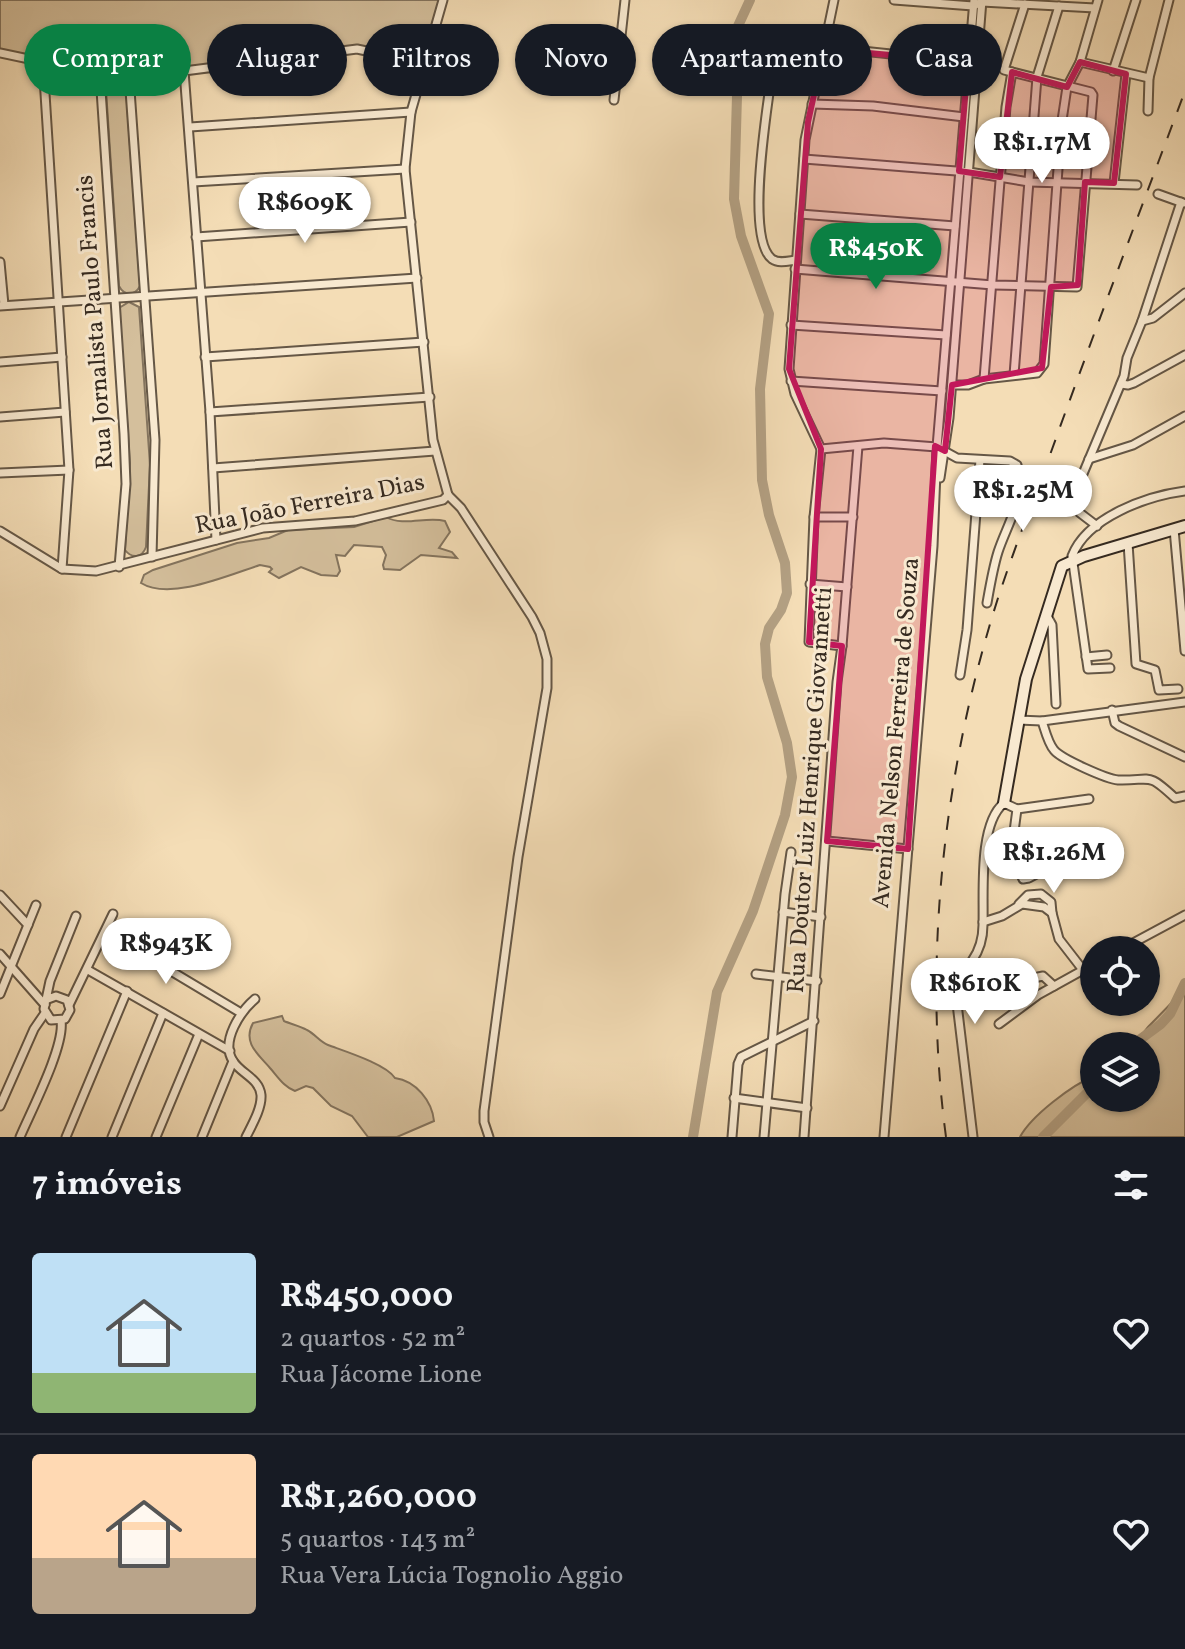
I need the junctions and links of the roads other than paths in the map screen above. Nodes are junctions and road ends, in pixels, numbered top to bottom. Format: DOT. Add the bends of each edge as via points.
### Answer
graph roads {
  1 [pos="625,0"];
  2 [pos="834,0"];
  3 [pos="894,0"];
  4 [pos="1136,0"];
  5 [pos="1169,0"];
  6 [pos="442,1"];
  7 [pos="978,2"];
  8 [pos="1025,4"];
  9 [pos="1096,4"];
  10 [pos="1059,6"];
  11 [pos="435,24"];
  12 [pos="829,24"];
  13 [pos="974,24"];
  14 [pos="363,50"];
  15 [pos="0,53"];
  16 [pos="24,58"];
  17 [pos="1080,62"];
  18 [pos="191,70"];
  19 [pos="1008,71"];
  20 [pos="1113,71"];
  21 [pos="1126,74"];
  22 [pos="1037,77"];
  23 [pos="1149,78"];
  24 [pos="1067,87"];
  25 [pos="45,96"];
  26 [pos="102,96"];
  27 [pos="131,96"];
  28 [pos="187,96"];
  29 [pos="415,96"];
  30 [pos="769,96"];
  31 [pos="814,96"];
  32 [pos="966,96"];
  33 [pos="614,100"];
  34 [pos="812,104"];
  35 [pos="1148,111"];
  36 [pos="411,112"];
  37 [pos="964,117"];
  38 [pos="190,127"];
  39 [pos="804,159"];
  40 [pos="405,169"];
  41 [pos="960,171"];
  42 [pos="1000,177"];
  43 [pos="193,182"];
  44 [pos="1029,182"];
  45 [pos="1085,182"];
  46 [pos="1058,183"];
  47 [pos="1114,183"];
  48 [pos="1137,185"];
  49 [pos="1158,194"];
  50 [pos="1183,203"];
  51 [pos="800,214"];
  52 [pos="411,222"];
  53 [pos="955,226"];
  54 [pos="196,237"];
  55 [pos="0,262"];
  56 [pos="796,264"];
  57 [pos="417,278"];
  58 [pos="955,281"];
  59 [pos="993,285"];
  60 [pos="1022,286"];
  61 [pos="1051,287"];
  62 [pos="200,293"];
  63 [pos="1185,293"];
  64 [pos="146,298"];
  65 [pos="116,299"];
  66 [pos="58,303"];
  67 [pos="2,306"];
  68 [pos="1142,321"];
  69 [pos="791,325"];
  70 [pos="946,335"];
  71 [pos="424,342"];
  72 [pos="1185,355"];
  73 [pos="62,357"];
  74 [pos="205,357"];
  75 [pos="0,362"];
  76 [pos="1014,375"];
  77 [pos="984,379"];
  78 [pos="791,381"];
  79 [pos="1121,384"];
  80 [pos="952,385"];
  81 [pos="942,391"];
  82 [pos="430,397"];
  83 [pos="65,412"];
  84 [pos="210,412"];
  85 [pos="1185,416"];
  86 [pos="0,417"];
  87 [pos="858,446"];
  88 [pos="821,449"];
  89 [pos="941,449"];
  90 [pos="435,451"];
  91 [pos="1089,459"];
  92 [pos="980,460"];
  93 [pos="213,468"];
  94 [pos="69,470"];
  95 [pos="0,473"];
  96 [pos="1185,491"];
  97 [pos="448,495"];
  98 [pos="814,517"];
  99 [pos="853,517"];
  100 [pos="1097,526"];
  101 [pos="1180,528"];
  102 [pos="0,531"];
  103 [pos="216,540"];
  104 [pos="1128,543"];
  105 [pos="152,557"];
  106 [pos="1073,560"];
  107 [pos="119,567"];
  108 [pos="62,569"];
  109 [pos="810,584"];
  110 [pos="847,587"];
  111 [pos="987,603"];
  112 [pos="1046,614"];
  113 [pos="842,646"];
  114 [pos="1185,651"];
  115 [pos="1107,655"];
  116 [pos="1086,657"];
  117 [pos="1110,668"];
  118 [pos="960,675"];
  119 [pos="1178,689"];
  120 [pos="1185,702"];
  121 [pos="1056,704"];
  122 [pos="1112,710"];
  123 [pos="1018,720"];
  124 [pos="1042,721"];
  125 [pos="1185,757"];
  126 [pos="1185,796"];
  127 [pos="1089,799"];
  128 [pos="1004,803"];
  129 [pos="1017,809"];
  130 [pos="827,841"];
  131 [pos="908,849"];
  132 [pos="791,852"];
  133 [pos="1074,854"];
  134 [pos="0,895"];
  135 [pos="36,905"];
  136 [pos="783,912"];
  137 [pos="113,914"];
  138 [pos="1185,915"];
  139 [pos="76,916"];
  140 [pos="821,917"];
  141 [pos="983,922"];
  142 [pos="28,925"];
  143 [pos="106,932"];
  144 [pos="1146,936"];
  145 [pos="0,954"];
  146 [pos="1080,966"];
  147 [pos="11,968"];
  148 [pos="88,970"];
  149 [pos="989,970"];
  150 [pos="1080,972"];
  151 [pos="756,974"];
  152 [pos="778,977"];
  153 [pos="817,981"];
  154 [pos="1054,986"];
  155 [pos="127,991"];
  156 [pos="0,994"];
  157 [pos="255,999"];
  158 [pos="46,1005"];
  159 [pos="69,1005"];
  160 [pos="163,1013"];
  161 [pos="241,1013"];
  162 [pos="61,1021"];
  163 [pos="814,1021"];
  164 [pos="999,1024"];
  165 [pos="199,1034"];
  166 [pos="773,1041"];
  167 [pos="230,1051"];
  168 [pos="233,1061"];
  169 [pos="3,1089"];
  170 [pos="734,1098"];
  171 [pos="768,1103"];
  172 [pos="0,1106"];
  173 [pos="807,1108"];
  174 [pos="20,1137"];
  175 [pos="66,1137"];
  176 [pos="112,1137"];
  177 [pos="156,1137"];
  178 [pos="202,1137"];
  179 [pos="246,1137"];
  180 [pos="489,1137"];
  181 [pos="732,1137"];
  182 [pos="764,1137"];
  183 [pos="804,1137"];
  184 [pos="886,1137"];
  185 [pos="973,1137"];
  1 -- 33 [label="street"];
  2 -- 12 [label="street"];
  3 -- 7 [label="street"];
  4 -- 20 [label="street"];
  5 -- 23 [label="street"];
  6 -- 11 [label="street"];
  7 -- 8 [label="street"];
  7 -- 13 [label="street, Avenida Nelson Ferreira de Souza"];
  7 -- 41 [label="street, Avenida Nelson Ferreira de Souza"];
  8 -- 10 [label="street"];
  8 -- 19 [label="street"];
  9 -- 10 [label="street"];
  9 -- 17 [label="street"];
  10 -- 22 [label="street"];
  14 -- 18 [label="street"];
  15 -- 16 [label="street"];
  17 -- 20 [label="street"];
  17 -- 24 [label="street"];
  19 -- 22 [label="street"];
  19 -- 42 [label="street"];
  20 -- 21 [label="street"];
  21 -- 23 [label="street"];
  21 -- 47 [label="street"];
  22 -- 24 [label="street"];
  22 -- 44 [label="street"];
  23 -- 35 [label="street"];
  24 -- 45 [label="street" via="1093,95"];
  24 -- 46 [label="street"];
  25 -- 66 [label="street"];
  26 -- 65 [label="street, Rua Jornalista Paulo Francis"];
  27 -- 64 [label="street"];
  28 -- 38 [label="street"];
  29 -- 36 [label="street"];
  30 -- 56 [label="street" via="760,229 770,258"];
  31 -- 34 [label="street"];
  32 -- 37 [label="street, Avenida Nelson Ferreira de Souza"];
  34 -- 37 [label="street"];
  34 -- 39 [label="street"];
  36 -- 38 [label="street"];
  36 -- 40 [label="street"];
  37 -- 41 [label="street, Avenida Nelson Ferreira de Souza"];
  38 -- 43 [label="street"];
  39 -- 41 [label="street"];
  39 -- 51 [label="street"];
  40 -- 43 [label="street"];
  40 -- 52 [label="street"];
  41 -- 42 [label="street"];
  41 -- 53 [label="street, Avenida Nelson Ferreira de Souza"];
  41 -- 58 [label="street, Avenida Nelson Ferreira de Souza"];
  42 -- 44 [label="street"];
  42 -- 59 [label="street"];
  43 -- 54 [label="street"];
  44 -- 46 [label="street"];
  44 -- 60 [label="street"];
  45 -- 46 [label="street"];
  45 -- 47 [label="street"];
  45 -- 61 [label="street" via="1078,285"];
  46 -- 61 [label="street"];
  47 -- 48 [label="street"];
  49 -- 50 [label="street"];
  50 -- 68 [label="street"];
  51 -- 53 [label="street"];
  51 -- 56 [label="street"];
  52 -- 54 [label="street"];
  52 -- 57 [label="street"];
  53 -- 58 [label="street, Avenida Nelson Ferreira de Souza"];
  54 -- 62 [label="street"];
  55 -- 67 [label="street"];
  56 -- 58 [label="street"];
  56 -- 69 [label="street"];
  57 -- 62 [label="street"];
  57 -- 71 [label="street"];
  58 -- 59 [label="street"];
  58 -- 70 [label="street, Avenida Nelson Ferreira de Souza"];
  58 -- 80 [label="street, Avenida Nelson Ferreira de Souza"];
  59 -- 60 [label="street"];
  59 -- 77 [label="street"];
  60 -- 61 [label="street"];
  60 -- 76 [label="street"];
  61 -- 76 [label="street" via="1044,364 1037,373"];
  62 -- 64 [label="street"];
  62 -- 74 [label="street"];
  63 -- 68 [label="street"];
  64 -- 65 [label="street"];
  64 -- 105 [label="street" via="155,440"];
  65 -- 66 [label="street"];
  65 -- 107 [label="street, Rua Jornalista Paulo Francis" via="126,484"];
  66 -- 67 [label="street"];
  66 -- 73 [label="street"];
  68 -- 79 [label="street"];
  69 -- 70 [label="street"];
  69 -- 78 [label="street"];
  70 -- 81 [label="street, Avenida Nelson Ferreira de Souza"];
  71 -- 74 [label="street"];
  71 -- 82 [label="street"];
  72 -- 79 [label="street" via="1134,383"];
  73 -- 75 [label="street"];
  73 -- 83 [label="street"];
  74 -- 84 [label="street"];
  76 -- 77 [label="street"];
  77 -- 80 [label="street"];
  78 -- 81 [label="street"];
  78 -- 88 [label="street"];
  79 -- 91 [label="street"];
  80 -- 89 [label="street, Avenida Nelson Ferreira de Souza"];
  81 -- 89 [label="street, Avenida Nelson Ferreira de Souza"];
  82 -- 84 [label="street"];
  82 -- 90 [label="street"];
  83 -- 86 [label="street"];
  83 -- 94 [label="street"];
  84 -- 93 [label="street"];
  85 -- 91 [label="street" via="1133,445"];
  87 -- 88 [label="street"];
  87 -- 89 [label="street" via="875,442"];
  87 -- 99 [label="street, Rua Doutor Luiz Henrique Giovannetti"];
  88 -- 98 [label="street, Rua Doutor Luiz Henrique Giovannetti"];
  89 -- 92 [label="street" via="957,458"];
  89 -- 131 [label="street, Avenida Nelson Ferreira de Souza"];
  90 -- 93 [label="street"];
  90 -- 97 [label="street"];
  91 -- 100 [label="street" via="1077,506"];
  92 -- 111 [label="street" via="1010,461 1019,473 1017,502"];
  92 -- 118 [label="street"];
  93 -- 103 [label="street"];
  94 -- 95 [label="street"];
  94 -- 108 [label="street"];
  96 -- 100 [label="street" via="1137,502"];
  97 -- 103 [label="street, Rua João Ferreira Dias" via="364,519 274,526"];
  97 -- 180 [label="street" via="532,617 547,659 547,688 484,1111"];
  98 -- 99 [label="street"];
  98 -- 109 [label="street, Rua Doutor Luiz Henrique Giovannetti"];
  99 -- 110 [label="street, Rua Doutor Luiz Henrique Giovannetti"];
  100 -- 106 [label="street" via="1080,540"];
  101 -- 104 [label="street"];
  101 -- 114 [label="street"];
  102 -- 108 [label="street, Rua João Ferreira Dias"];
  103 -- 105 [label="street, Rua João Ferreira Dias"];
  104 -- 106 [label="street"];
  104 -- 119 [label="street" via="1136,664 1155,670 1159,690"];
  105 -- 107 [label="street, Rua João Ferreira Dias"];
  106 -- 112 [label="street" via="1058,573"];
  106 -- 116 [label="street"];
  107 -- 108 [label="street, Rua João Ferreira Dias"];
  109 -- 110 [label="street"];
  109 -- 113 [label="street, Rua Doutor Luiz Henrique Giovannetti" via="810,644"];
  110 -- 113 [label="street, Rua Doutor Luiz Henrique Giovannetti"];
  112 -- 121 [label="street" via="1052,625"];
  112 -- 123 [label="street"];
  113 -- 130 [label="street, Rua Doutor Luiz Henrique Giovannetti"];
  115 -- 116 [label="street"];
  116 -- 117 [label="street" via="1088,669"];
  120 -- 122 [label="street"];
  122 -- 124 [label="street"];
  122 -- 125 [label="street" via="1119,726"];
  123 -- 124 [label="street"];
  123 -- 128 [label="street"];
  124 -- 126 [label="street" via="1053,749 1062,756 1116,780 1146,777 1175,798"];
  127 -- 129 [label="street"];
  128 -- 129 [label="street"];
  128 -- 141 [label="street" via="989,823"];
  129 -- 133 [label="street" via="1011,854 1023,879"];
  130 -- 131 [label="street"];
  130 -- 140 [label="street, Rua Doutor Luiz Henrique Giovannetti"];
  131 -- 184 [label="street, Avenida Nelson Ferreira de Souza"];
  132 -- 136 [label="street"];
  134 -- 142 [label="street"];
  135 -- 142 [label="street"];
  136 -- 140 [label="street"];
  136 -- 152 [label="street"];
  137 -- 143 [label="street"];
  138 -- 144 [label="street"];
  139 -- 158 [label="street"];
  140 -- 153 [label="street, Rua Doutor Luiz Henrique Giovannetti"];
  141 -- 146 [label="street" via="1018,906 1040,905 1052,913 1059,939"];
  141 -- 185 [label="street" via="982,939 955,987"];
  142 -- 147 [label="street"];
  143 -- 148 [label="street"];
  143 -- 161 [label="street"];
  145 -- 147 [label="street"];
  147 -- 156 [label="street"];
  147 -- 158 [label="street"];
  148 -- 155 [label="street"];
  148 -- 159 [label="street"];
  149 -- 154 [label="street" via="994,1001 1038,977"];
  150 -- 154 [label="street"];
  151 -- 152 [label="street"];
  152 -- 153 [label="street"];
  152 -- 166 [label="street"];
  153 -- 163 [label="street, Rua Doutor Luiz Henrique Giovannetti"];
  154 -- 164 [label="street"];
  155 -- 160 [label="street"];
  155 -- 175 [label="street"];
  157 -- 161 [label="street"];
  158 -- 159 [label="street" via="62,997"];
  158 -- 162 [label="street" via="51,1020"];
  158 -- 169 [label="street"];
  159 -- 162 [label="street" via="69,1015"];
  160 -- 165 [label="street"];
  160 -- 176 [label="street"];
  161 -- 167 [label="street"];
  162 -- 174 [label="street" via="56,1050"];
  163 -- 166 [label="street"];
  163 -- 173 [label="street, Rua Doutor Luiz Henrique Giovannetti"];
  165 -- 167 [label="street"];
  165 -- 177 [label="street"];
  166 -- 170 [label="street" via="741,1057"];
  166 -- 171 [label="street"];
  167 -- 168 [label="street"];
  168 -- 178 [label="street"];
  168 -- 179 [label="street" via="261,1092"];
  169 -- 172 [label="street"];
  170 -- 171 [label="street"];
  170 -- 181 [label="street"];
  171 -- 173 [label="street"];
  171 -- 182 [label="street"];
  173 -- 183 [label="street, Rua Doutor Luiz Henrique Giovannetti"];
}
